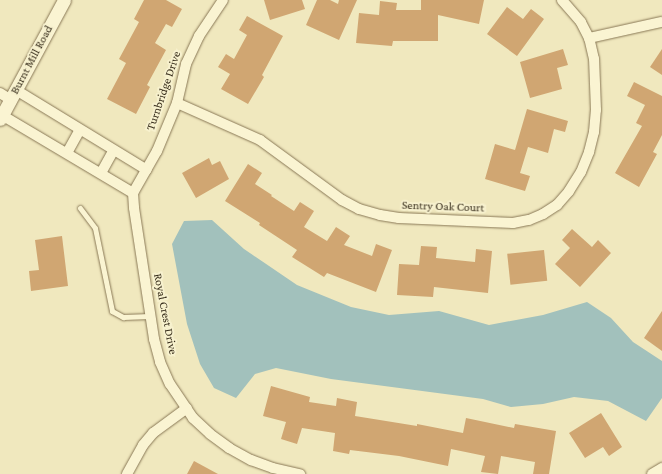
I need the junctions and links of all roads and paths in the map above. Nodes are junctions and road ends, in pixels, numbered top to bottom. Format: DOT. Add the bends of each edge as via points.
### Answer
graph roads {
  1 [pos="64,0"];
  2 [pos="223,0"];
  3 [pos="562,0"];
  4 [pos="661,22"];
  5 [pos="589,38"];
  6 [pos="9,94"];
  7 [pos="177,103"];
  8 [pos="1,116"];
  9 [pos="80,130"];
  10 [pos="114,150"];
  11 [pos="67,153"];
  12 [pos="147,170"];
  13 [pos="101,173"];
  14 [pos="133,193"];
  15 [pos="80,208"];
  16 [pos="150,316"];
  17 [pos="187,408"];
  18 [pos="662,468"];
  19 [pos="126,474"];
  20 [pos="300,474"];
  21 [pos="652,474"];
  1 -- 6 [label="street, Burnt Mill Road"];
  2 -- 7 [label="street, Turnbridge Drive" via="199,36 186,64"];
  3 -- 5 [label="street, Sentry Oak Court" via="581,22"];
  4 -- 5 [label="street"];
  5 -- 7 [label="street, Sentry Oak Court" via="594,59 596,110 589,152 573,185 557,205 543,214 513,223 399,218 380,216 359,209 342,200 260,140"];
  6 -- 8 [label="street, Burnt Mill Road"];
  6 -- 9 [label="street"];
  7 -- 12 [label="street, Turnbridge Drive"];
  8 -- 11 [label="street"];
  9 -- 10 [label="street"];
  9 -- 11 [label="street"];
  10 -- 12 [label="street"];
  10 -- 13 [label="street"];
  11 -- 13 [label="street"];
  12 -- 14 [label="street, Turnbridge Drive"];
  13 -- 14 [label="street"];
  14 -- 16 [label="street, Royal Crest Drive"];
  15 -- 16 [label="lane" via="95,228 112,311 123,317"];
  16 -- 17 [label="street, Royal Crest Drive" via="160,362 170,384"];
  17 -- 19 [label="street" via="153,433"];
  17 -- 20 [label="street, Royal Crest Drive" via="210,434 229,448 251,460"];
  18 -- 21 [label="street"];
}
